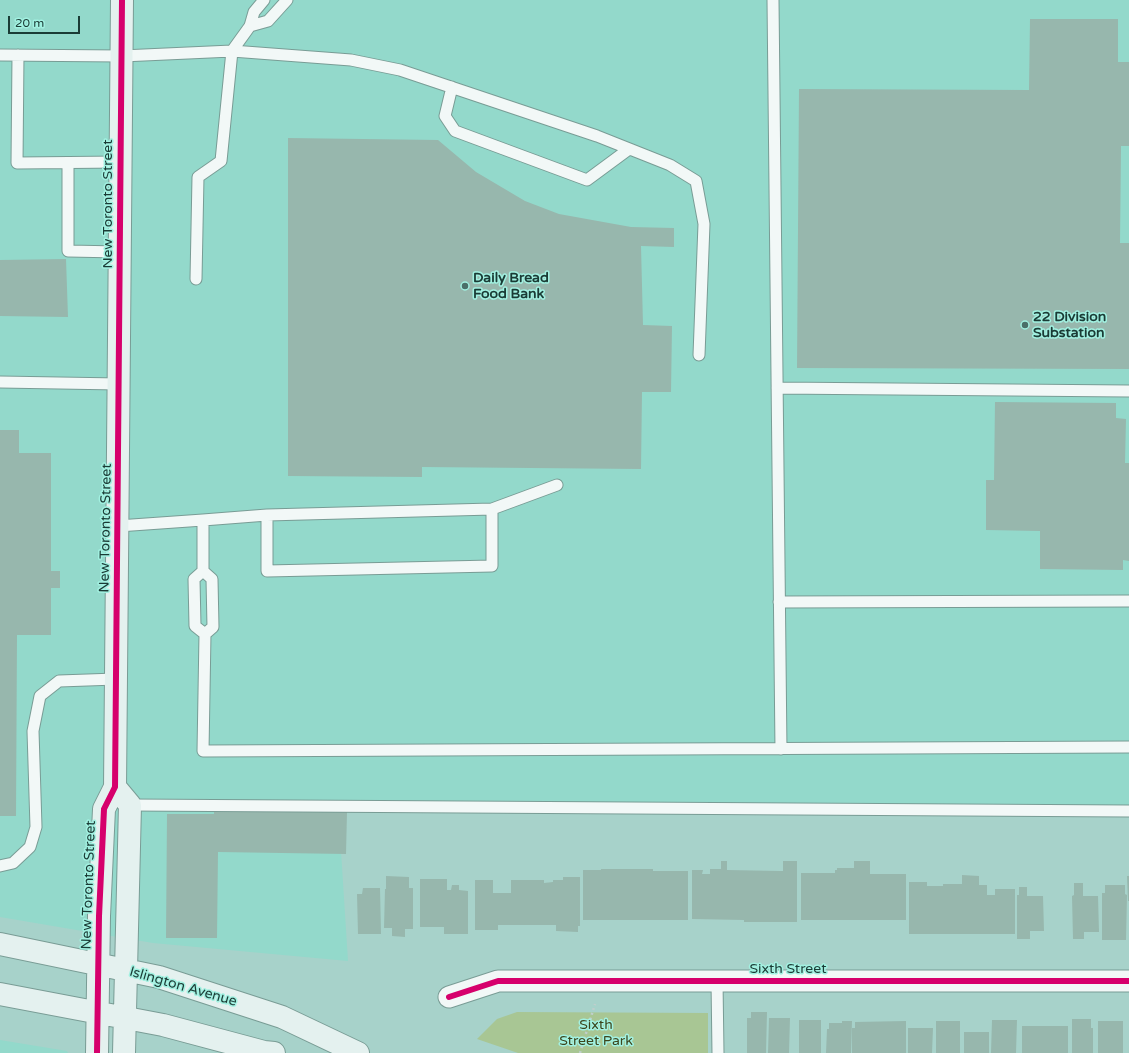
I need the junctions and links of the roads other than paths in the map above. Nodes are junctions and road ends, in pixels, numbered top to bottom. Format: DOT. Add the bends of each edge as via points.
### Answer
graph roads {
  1 [pos="122,0"];
  2 [pos="264,0"];
  3 [pos="287,0"];
  4 [pos="773,0"];
  5 [pos="250,26"];
  6 [pos="232,51"];
  7 [pos="0,55"];
  8 [pos="18,55"];
  9 [pos="122,56"];
  10 [pos="452,88"];
  11 [pos="629,149"];
  12 [pos="121,162"];
  13 [pos="68,163"];
  14 [pos="120,252"];
  15 [pos="196,278"];
  16 [pos="699,355"];
  17 [pos="0,382"];
  18 [pos="119,384"];
  19 [pos="777,388"];
  20 [pos="1129,391"];
  21 [pos="557,485"];
  22 [pos="492,509"];
  23 [pos="267,515"];
  24 [pos="203,520"];
  25 [pos="118,526"];
  26 [pos="203,571"];
  27 [pos="1129,601"];
  28 [pos="779,602"];
  29 [pos="205,634"];
  30 [pos="116,679"];
  31 [pos="1129,747"];
  32 [pos="781,749"];
  33 [pos="115,787"];
  34 [pos="130,805"];
  35 [pos="1129,811"];
  36 [pos="0,866"];
  37 [pos="0,944"];
  38 [pos="98,964"];
  39 [pos="127,970"];
  40 [pos="717,981"];
  41 [pos="1129,981"];
  42 [pos="0,994"];
  43 [pos="449,997"];
  44 [pos="97,1012"];
  45 [pos="125,1018"];
  46 [pos="97,1053"];
  47 [pos="124,1053"];
  48 [pos="274,1053"];
  49 [pos="358,1053"];
  50 [pos="718,1053"];
  1 -- 9 [label="street, New Toronto Street"];
  2 -- 5 [label="lane" via="254,12"];
  3 -- 5 [label="lane" via="268,21"];
  4 -- 19 [label="lane"];
  5 -- 6 [label="lane"];
  6 -- 9 [label="lane"];
  6 -- 10 [label="lane" via="351,60 400,70"];
  6 -- 15 [label="lane" via="221,161 198,177"];
  7 -- 8 [label="lane"];
  8 -- 9 [label="lane"];
  8 -- 13 [label="lane" via="16,163"];
  9 -- 12 [label="street, New Toronto Street"];
  10 -- 11 [label="lane"];
  10 -- 11 [label="lane" via="445,116 455,131 587,180"];
  11 -- 16 [label="lane" via="670,165 696,181 704,224"];
  12 -- 13 [label="lane"];
  12 -- 14 [label="street, New Toronto Street"];
  13 -- 14 [label="lane" via="68,251"];
  14 -- 18 [label="street, New Toronto Street"];
  17 -- 18 [label="lane"];
  18 -- 25 [label="street, New Toronto Street"];
  19 -- 20 [label="lane"];
  19 -- 28 [label="lane"];
  21 -- 22 [label="lane"];
  22 -- 23 [label="lane"];
  22 -- 23 [label="lane" via="492,566 267,571"];
  23 -- 24 [label="lane"];
  24 -- 25 [label="lane"];
  24 -- 26 [label="lane"];
  25 -- 30 [label="street, New Toronto Street"];
  26 -- 29 [label="lane" via="212,579 213,626"];
  26 -- 29 [label="lane" via="194,579 195,626"];
  27 -- 28 [label="lane"];
  28 -- 32 [label="lane"];
  29 -- 32 [label="lane" via="202,751"];
  30 -- 33 [label="street, New Toronto Street"];
  30 -- 36 [label="lane" via="59,681 40,696 33,731 36,827 30,847 13,863"];
  31 -- 32 [label="lane"];
  33 -- 34 [label="street"];
  33 -- 38 [label="street, New Toronto Street" via="104,809"];
  34 -- 35 [label="lane"];
  34 -- 39 [label="street"];
  37 -- 38 [label="street, Islington Avenue"];
  38 -- 39 [label="street, Islington Avenue"];
  38 -- 44 [label="street, New Toronto Street"];
  39 -- 45 [label="street"];
  39 -- 49 [label="street, Islington Avenue" via="282,1017"];
  40 -- 41 [label="street, Sixth Street"];
  40 -- 43 [label="street, Sixth Street" via="498,981"];
  40 -- 50 [label="lane"];
  42 -- 44 [label="street"];
  44 -- 45 [label="street"];
  44 -- 46 [label="street, New Toronto Street"];
  45 -- 47 [label="street"];
  45 -- 48 [label="street"];
}
